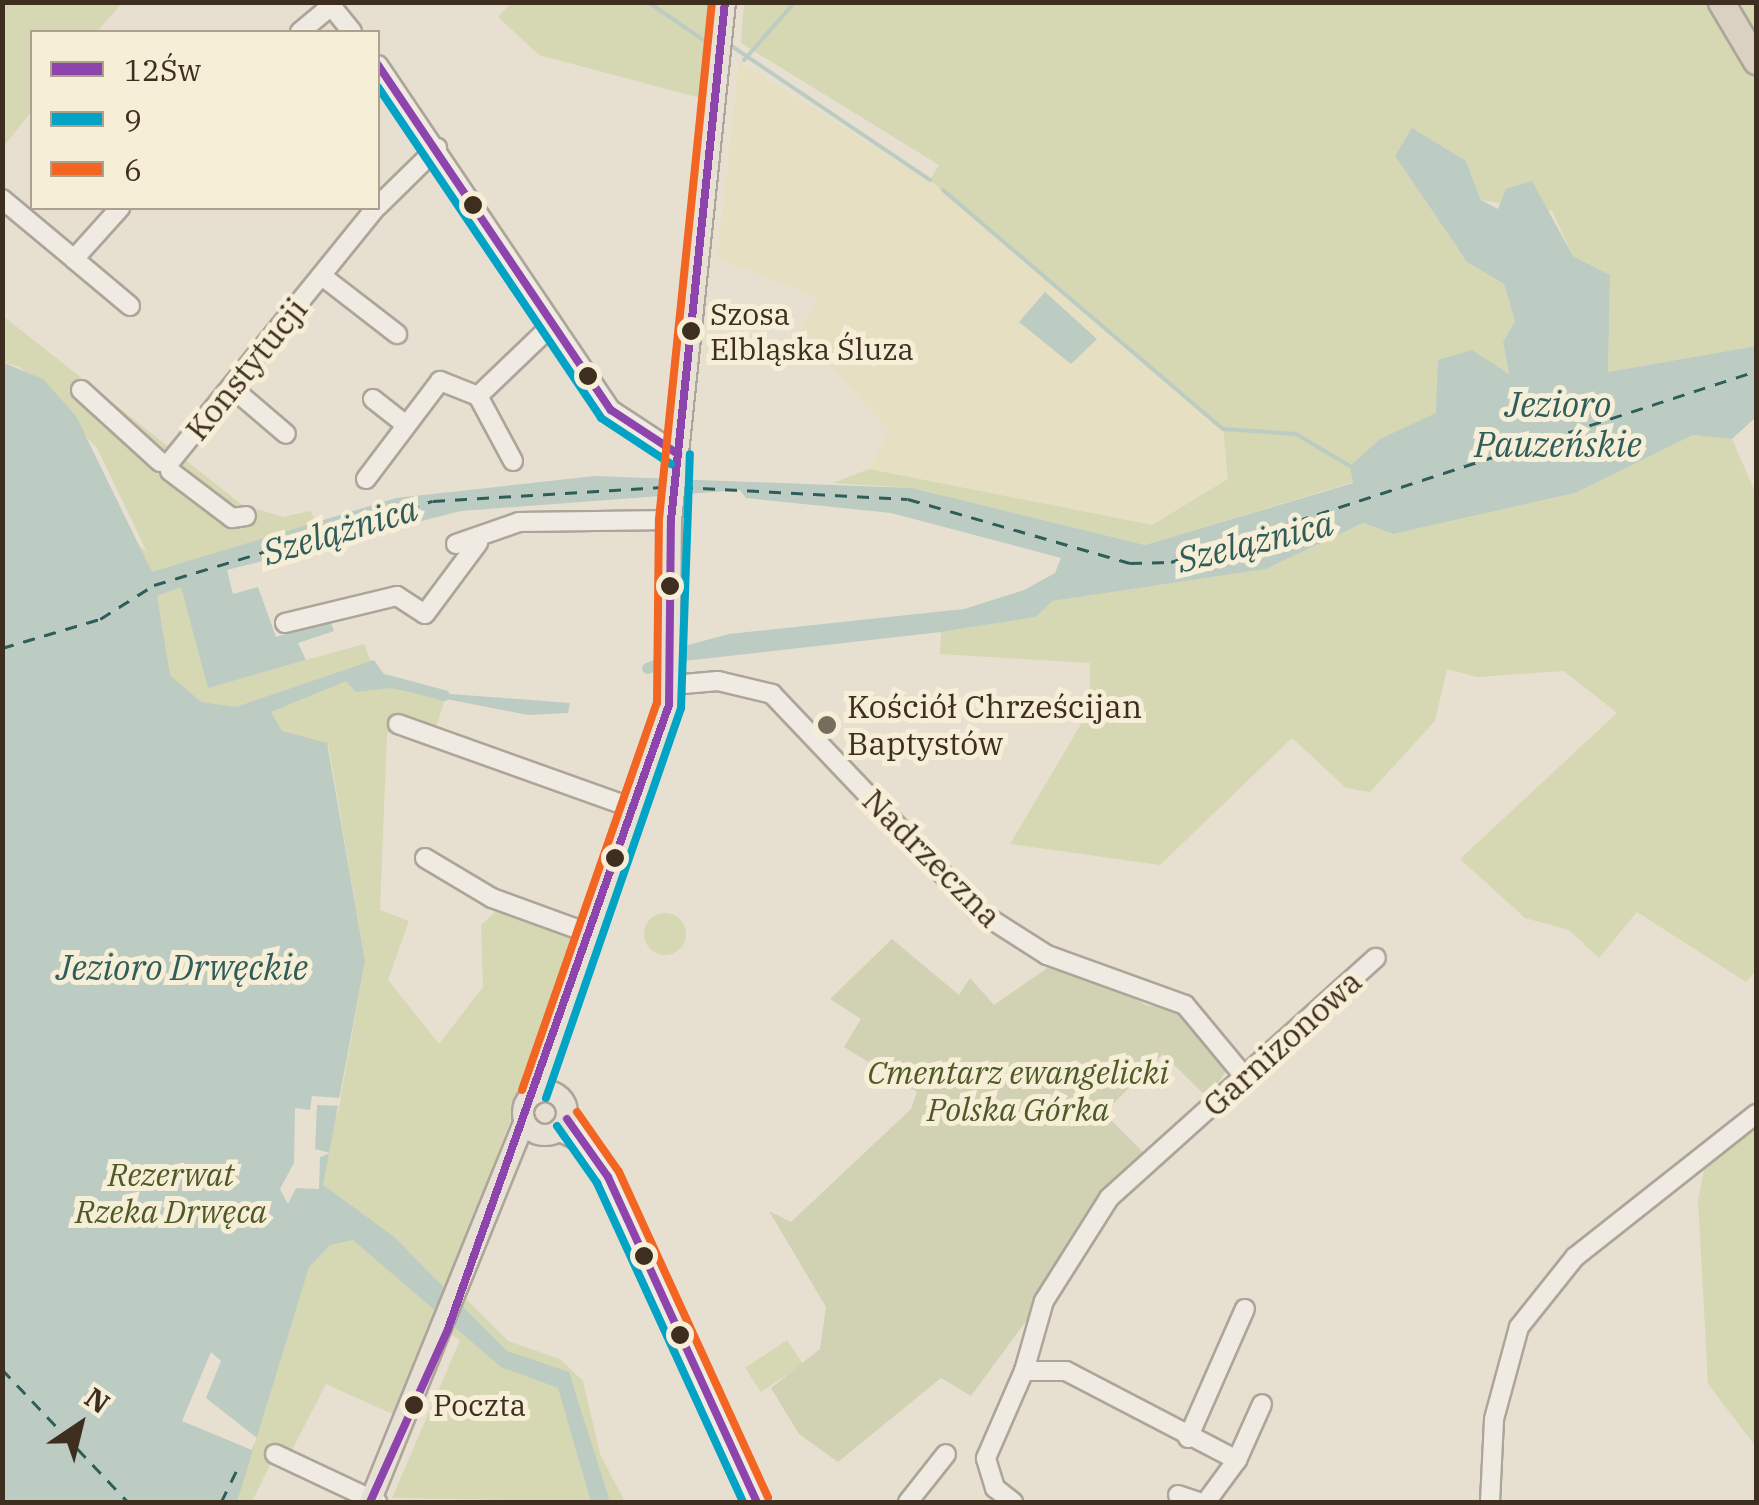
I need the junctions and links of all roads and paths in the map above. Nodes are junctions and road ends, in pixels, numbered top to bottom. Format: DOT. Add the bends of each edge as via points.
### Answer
graph roads {
  1 [pos="725,2"];
  2 [pos="1721,2"];
  3 [pos="329,4"];
  4 [pos="302,30"];
  5 [pos="350,30"];
  6 [pos="1753,54"];
  7 [pos="380,73"];
  8 [pos="437,148"];
  9 [pos="2,199"];
  10 [pos="380,204"];
  11 [pos="118,210"];
  12 [pos="375,210"];
  13 [pos="74,259"];
  14 [pos="322,276"];
  15 [pos="130,306"];
  16 [pos="552,325"];
  17 [pos="397,334"];
  18 [pos="231,387"];
  19 [pos="81,390"];
  20 [pos="478,396"];
  21 [pos="373,399"];
  22 [pos="406,425"];
  23 [pos="286,434"];
  24 [pos="677,461"];
  25 [pos="513,462"];
  26 [pos="166,465"];
  27 [pos="366,479"];
  28 [pos="246,516"];
  29 [pos="672,516"];
  30 [pos="478,543"];
  31 [pos="456,544"];
  32 [pos="285,623"];
  33 [pos="671,665"];
  34 [pos="398,724"];
  35 [pos="636,809"];
  36 [pos="424,858"];
  37 [pos="591,934"];
  38 [pos="1376,958"];
  39 [pos="1244,1076"];
  40 [pos="542,1093"];
  41 [pos="1756,1114"];
  42 [pos="562,1125"];
  43 [pos="531,1127"];
  44 [pos="1245,1309"];
  45 [pos="1024,1371"];
  46 [pos="1262,1404"];
  47 [pos="1188,1438"];
  48 [pos="275,1454"];
  49 [pos="946,1454"];
  50 [pos="1237,1460"];
  51 [pos="1178,1495"];
  52 [pos="373,1502"];
  53 [pos="757,1502"];
  54 [pos="908,1502"];
  55 [pos="1013,1502"];
  56 [pos="1202,1502"];
  57 [pos="1490,1502"];
  1 -- 24 [label="main road"];
  2 -- 6 [label="highway"];
  3 -- 4 [label="street"];
  3 -- 5 [label="street"];
  7 -- 8 [label="street"];
  8 -- 10 [label="street, Konstytucji"];
  8 -- 16 [label="street"];
  9 -- 13 [label="street"];
  11 -- 13 [label="street"];
  12 -- 14 [label="street, Konstytucji"];
  13 -- 15 [label="street"];
  14 -- 17 [label="street, Konstytucji"];
  14 -- 18 [label="street, Konstytucji"];
  16 -- 20 [label="street"];
  16 -- 24 [label="street" via="618,419"];
  18 -- 23 [label="street"];
  18 -- 26 [label="street, Konstytucji"];
  19 -- 26 [label="street, Konstytucji"];
  20 -- 22 [label="street" via="440,382"];
  20 -- 25 [label="street"];
  21 -- 22 [label="street"];
  22 -- 27 [label="street"];
  24 -- 29 [label="main road"];
  26 -- 28 [label="street" via="232,518"];
  29 -- 30 [label="street" via="519,522"];
  29 -- 33 [label="main road"];
  30 -- 31 [label="street"];
  30 -- 32 [label="street" via="424,614 397,596"];
  33 -- 35 [label="main road"];
  33 -- 39 [label="street, Nadrzeczna" via="772,694 978,911 1046,955 1185,1005"];
  34 -- 35 [label="street"];
  35 -- 37 [label="main road"];
  36 -- 37 [label="street" via="492,898"];
  37 -- 40 [label="main road"];
  38 -- 39 [label="street, Garnizonowa"];
  39 -- 45 [label="street, Garnizonowa" via="1109,1198 1044,1302"];
  40 -- 42 [label="main road" via="564,1101"];
  40 -- 43 [label="main road"];
  41 -- 57 [label="street" via="1574,1257 1519,1327 1494,1419"];
  42 -- 43 [label="main road"];
  42 -- 53 [label="street" via="589,1146"];
  43 -- 52 [label="main road" via="511,1156 448,1329"];
  44 -- 47 [label="street"];
  45 -- 47 [label="street" via="1066,1371"];
  45 -- 55 [label="street, Garnizonowa" via="998,1424 986,1470"];
  46 -- 50 [label="street"];
  47 -- 50 [label="street"];
  48 -- 52 [label="street"];
  49 -- 54 [label="street"];
  50 -- 56 [label="street"];
  51 -- 56 [label="street"];
}
